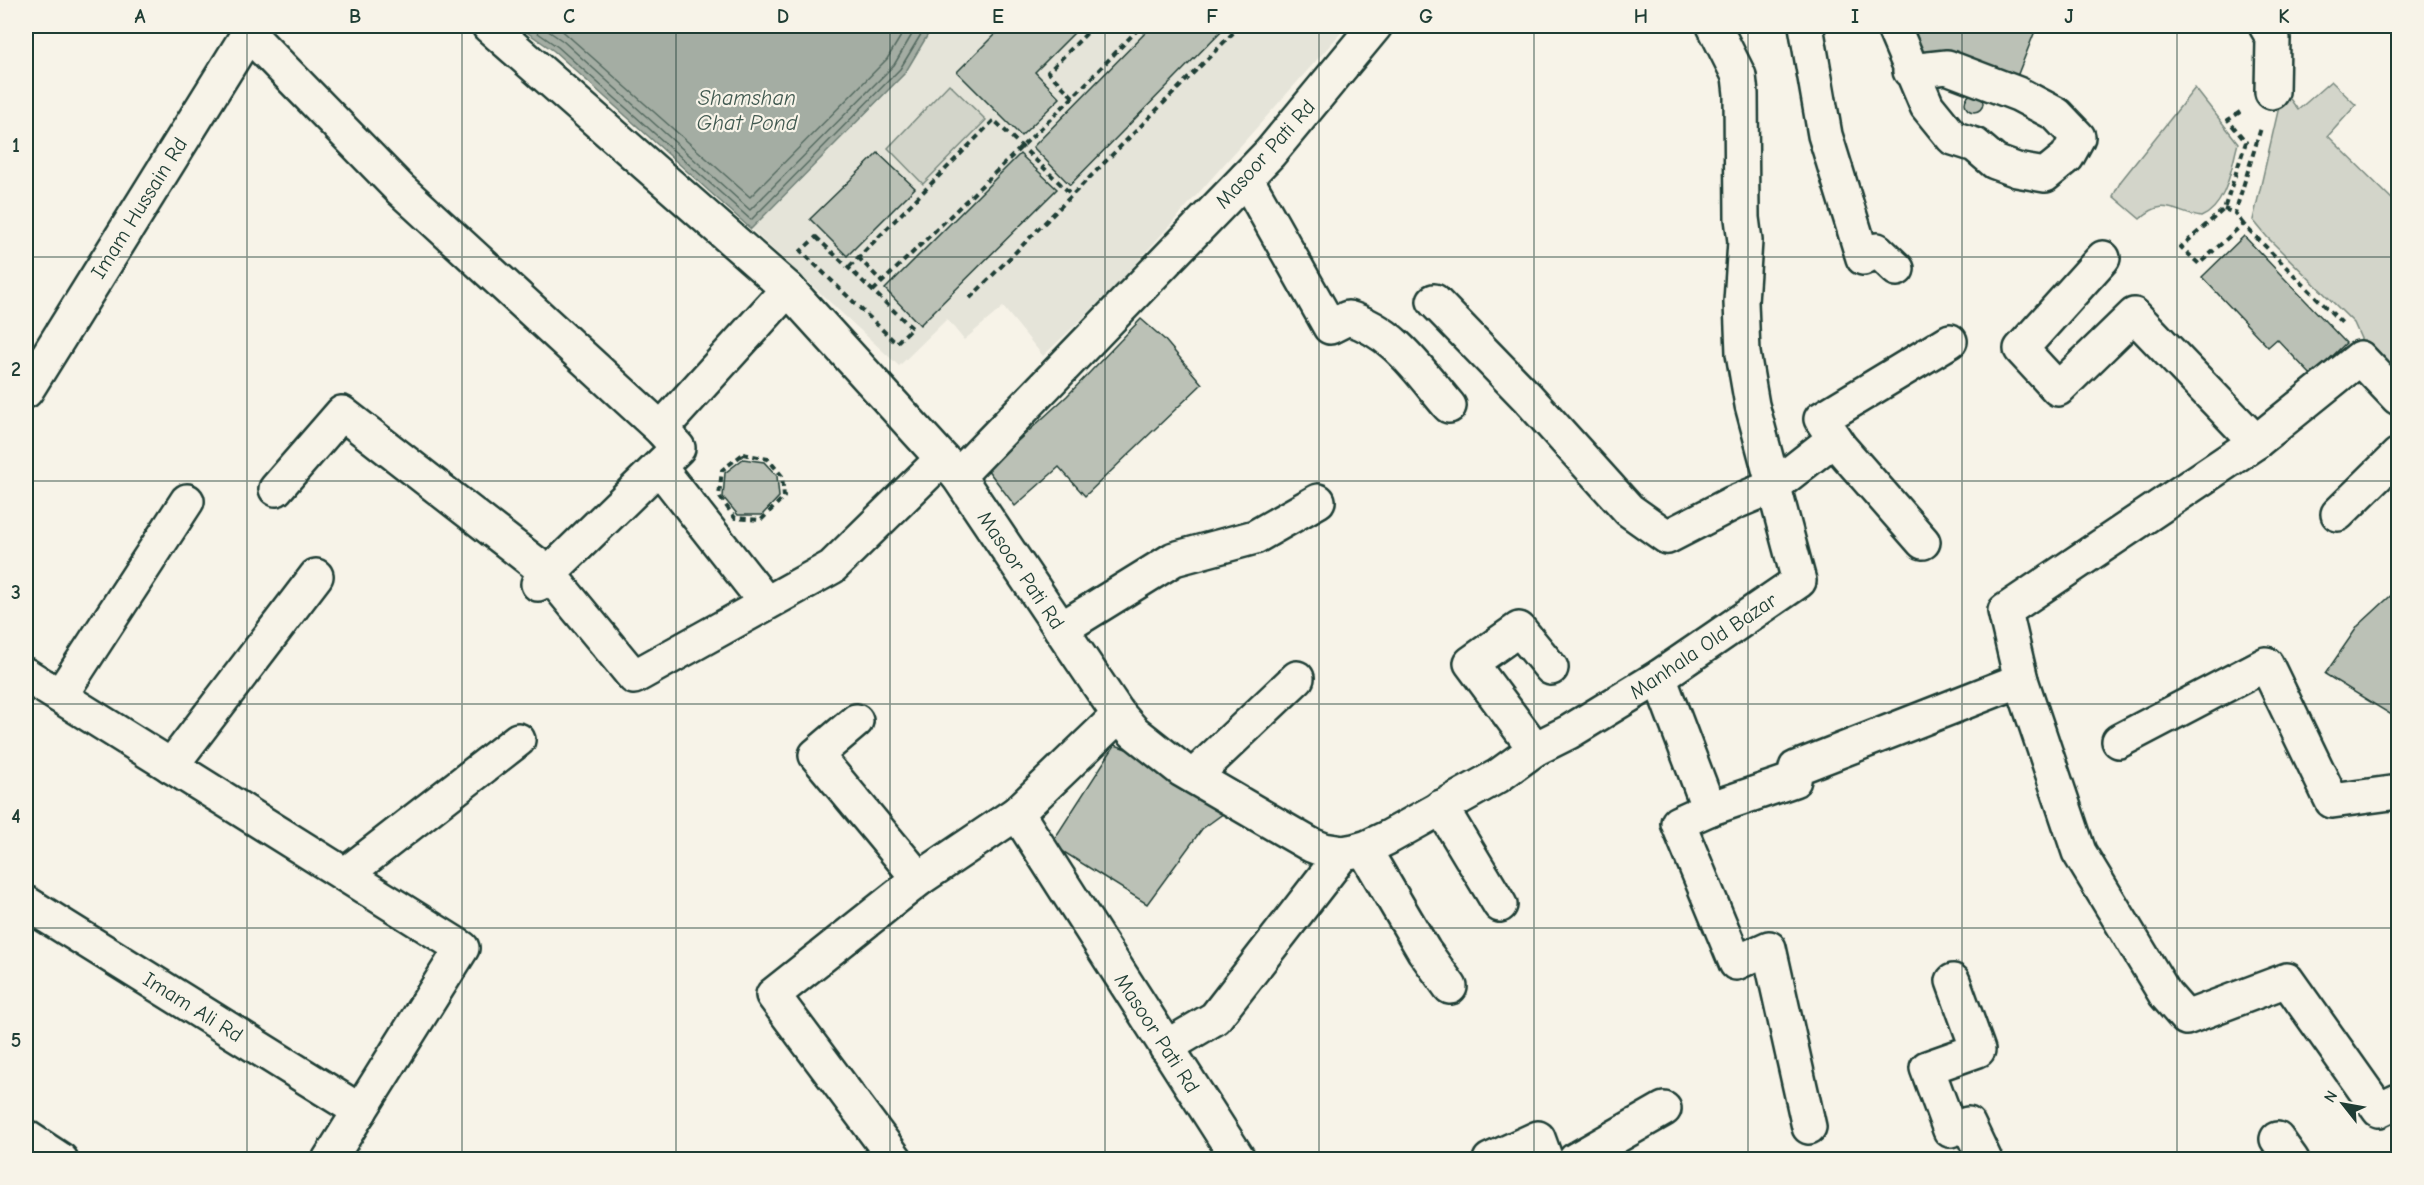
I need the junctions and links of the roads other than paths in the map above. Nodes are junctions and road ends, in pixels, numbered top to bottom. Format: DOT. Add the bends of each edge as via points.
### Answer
graph roads {
  1 [pos="489,26"];
  2 [pos="1375,26"];
  3 [pos="1714,26"];
  4 [pos="1806,26"];
  5 [pos="1893,26"];
  6 [pos="2266,26"];
  7 [pos="250,29"];
  8 [pos="1911,71"];
  9 [pos="2272,93"];
  10 [pos="1246,178"];
  11 [pos="2103,258"];
  12 [pos="1897,269"];
  13 [pos="788,289"];
  14 [pos="1434,301"];
  15 [pos="1950,341"];
  16 [pos="26,391"];
  17 [pos="2398,398"];
  18 [pos="1449,406"];
  19 [pos="661,429"];
  20 [pos="1834,439"];
  21 [pos="2256,442"];
  22 [pos="2398,455"];
  23 [pos="658,467"];
  24 [pos="950,468"];
  25 [pos="1774,486"];
  26 [pos="276,489"];
  27 [pos="187,501"];
  28 [pos="1318,501"];
  29 [pos="2338,514"];
  30 [pos="1923,542"];
  31 [pos="316,576"];
  32 [pos="544,579"];
  33 [pos="766,603"];
  34 [pos="1060,629"];
  35 [pos="1551,668"];
  36 [pos="26,675"];
  37 [pos="1659,677"];
  38 [pos="1297,678"];
  39 [pos="2021,680"];
  40 [pos="60,696"];
  41 [pos="1119,715"];
  42 [pos="856,721"];
  43 [pos="518,740"];
  44 [pos="2119,741"];
  45 [pos="1535,749"];
  46 [pos="171,766"];
  47 [pos="1194,776"];
  48 [pos="2398,792"];
  49 [pos="1441,807"];
  50 [pos="1709,809"];
  51 [pos="1017,813"];
  52 [pos="1353,851"];
  53 [pos="346,874"];
  54 [pos="919,879"];
  55 [pos="26,903"];
  56 [pos="1500,905"];
  57 [pos="1953,981"];
  58 [pos="1450,987"];
  59 [pos="1166,1047"];
  60 [pos="2398,1101"];
  61 [pos="1664,1109"];
  62 [pos="360,1111"];
  63 [pos="1809,1127"];
  64 [pos="26,1137"];
  65 [pos="882,1154"];
  66 [pos="61,1160"];
  67 [pos="329,1160"];
  68 [pos="1239,1160"];
  69 [pos="1490,1160"];
  70 [pos="1546,1160"];
  71 [pos="1575,1160"];
  72 [pos="1985,1160"];
  1 -- 13 [label="street"];
  2 -- 10 [label="street, Masoor Pati Rd"];
  3 -- 25 [label="street, Manhala Old Bazar" via="1738,76 1741,94 1743,353 1752,405"];
  4 -- 12 [label="street" via="1825,135 1863,258 1877,250"];
  5 -- 8 [label="street"];
  6 -- 9 [label="street" via="2273,38"];
  7 -- 16 [label="street, Imam Hussain Rd"];
  7 -- 19 [label="street" via="400,189"];
  8 -- 8 [label="street" via="1947,68 2018,94 2056,114 2078,137 2067,157 2045,175 1995,162 1975,145 1953,138 1938,122"];
  10 -- 18 [label="street" via="1330,327 1348,318 1367,323 1395,342"];
  10 -- 24 [label="street, Masoor Pati Rd"];
  11 -- 21 [label="street" via="2022,349 2058,389 2134,315"];
  13 -- 19 [label="street"];
  13 -- 24 [label="street"];
  14 -- 25 [label="street" via="1629,510 1667,537"];
  15 -- 20 [label="street" via="1821,419"];
  17 -- 21 [label="street" via="2360,358"];
  19 -- 23 [label="street" via="678,448"];
  20 -- 25 [label="street"];
  20 -- 30 [label="street"];
  21 -- 39 [label="street" via="2005,612"];
  22 -- 29 [label="street"];
  23 -- 32 [label="street"];
  23 -- 33 [label="street"];
  24 -- 33 [label="street" via="832,567"];
  24 -- 34 [label="street, Masoor Pati Rd"];
  25 -- 37 [label="street, Manhala Old Bazar" via="1799,581"];
  26 -- 32 [label="street" via="342,413"];
  27 -- 40 [label="street"];
  28 -- 34 [label="street" via="1255,537 1174,559"];
  31 -- 46 [label="street"];
  32 -- 33 [label="street" via="634,677"];
  34 -- 41 [label="street, Masoor Pati Rd"];
  35 -- 45 [label="street" via="1519,629 1470,663"];
  36 -- 40 [label="street"];
  37 -- 45 [label="street, Manhala Old Bazar"];
  37 -- 50 [label="street"];
  38 -- 47 [label="street"];
  39 -- 50 [label="street" via="1796,768 1794,780"];
  39 -- 60 [label="street" via="2079,852 2165,994 2186,1018 2287,980 2379,1110"];
  40 -- 46 [label="street"];
  41 -- 47 [label="street" via="1134,732"];
  41 -- 51 [label="street"];
  42 -- 54 [label="street" via="816,755"];
  43 -- 53 [label="street"];
  44 -- 48 [label="street" via="2266,664 2332,801"];
  45 -- 49 [label="street, Manhala Old Bazar" via="1498,776"];
  46 -- 53 [label="street"];
  47 -- 52 [label="street" via="1311,845"];
  49 -- 52 [label="street, Manhala Old Bazar" via="1389,837"];
  49 -- 56 [label="street"];
  50 -- 63 [label="street" via="1678,823 1736,963 1769,948"];
  51 -- 54 [label="street"];
  51 -- 59 [label="street, Masoor Pati Rd"];
  52 -- 58 [label="street"];
  52 -- 59 [label="street" via="1215,1018"];
  53 -- 62 [label="street" via="462,948"];
  54 -- 65 [label="street" via="773,995"];
  55 -- 62 [label="street, Imam Ali Rd"];
  57 -- 72 [label="street" via="1978,1050 1927,1068 1950,1130 1968,1124"];
  59 -- 68 [label="street, Masoor Pati Rd"];
  61 -- 71 [label="street"];
  62 -- 67 [label="street"];
  64 -- 66 [label="street"];
  69 -- 70 [label="street" via="1538,1138"];
}
